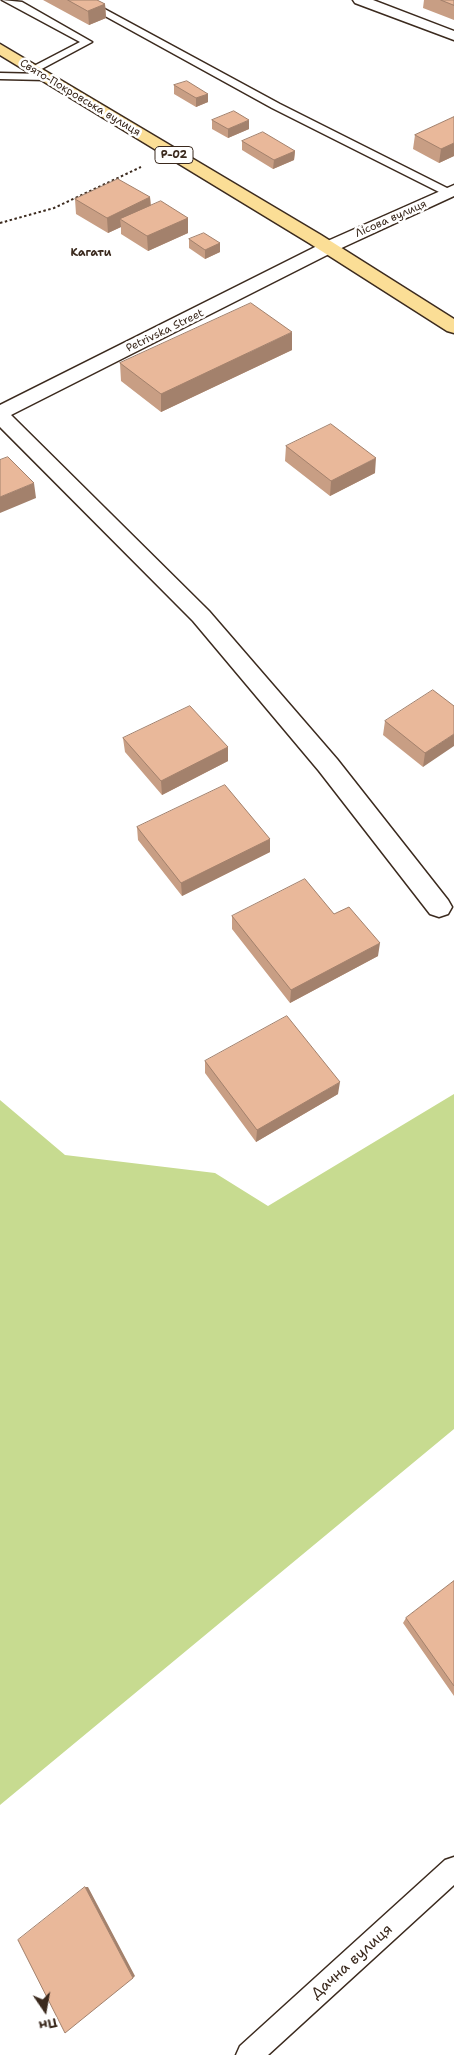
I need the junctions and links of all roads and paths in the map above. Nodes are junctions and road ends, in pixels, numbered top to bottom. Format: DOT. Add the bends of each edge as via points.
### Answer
graph roads {
  1 [pos="7,0"];
  2 [pos="80,0"];
  3 [pos="360,0"];
  4 [pos="454,36"];
  5 [pos="0,49"];
  6 [pos="39,73"];
  7 [pos="0,76"];
  8 [pos="148,163"];
  9 [pos="452,192"];
  10 [pos="0,223"];
  11 [pos="322,243"];
  12 [pos="454,327"];
  13 [pos="0,414"];
  14 [pos="439,907"];
  15 [pos="454,1869"];
  16 [pos="249,2055"];
  1 -- 6 [label="lane" via="87,42"];
  2 -- 9 [label="lane" via="276,106"];
  3 -- 4 [label="street"];
  5 -- 6 [label="main road, Свято-Покровська вулиця / Р-02"];
  6 -- 7 [label="lane"];
  6 -- 11 [label="main road, Свято-Покровська вулиця / Р-02"];
  8 -- 10 [label="path" via="54,208"];
  9 -- 11 [label="street, Лісова вулиця"];
  11 -- 12 [label="main road, Р-02"];
  11 -- 13 [label="street, Petrivska Street"];
  13 -- 14 [label="street" via="202,616 328,765"];
  15 -- 16 [label="lane, Дачна вулиця"];
}
